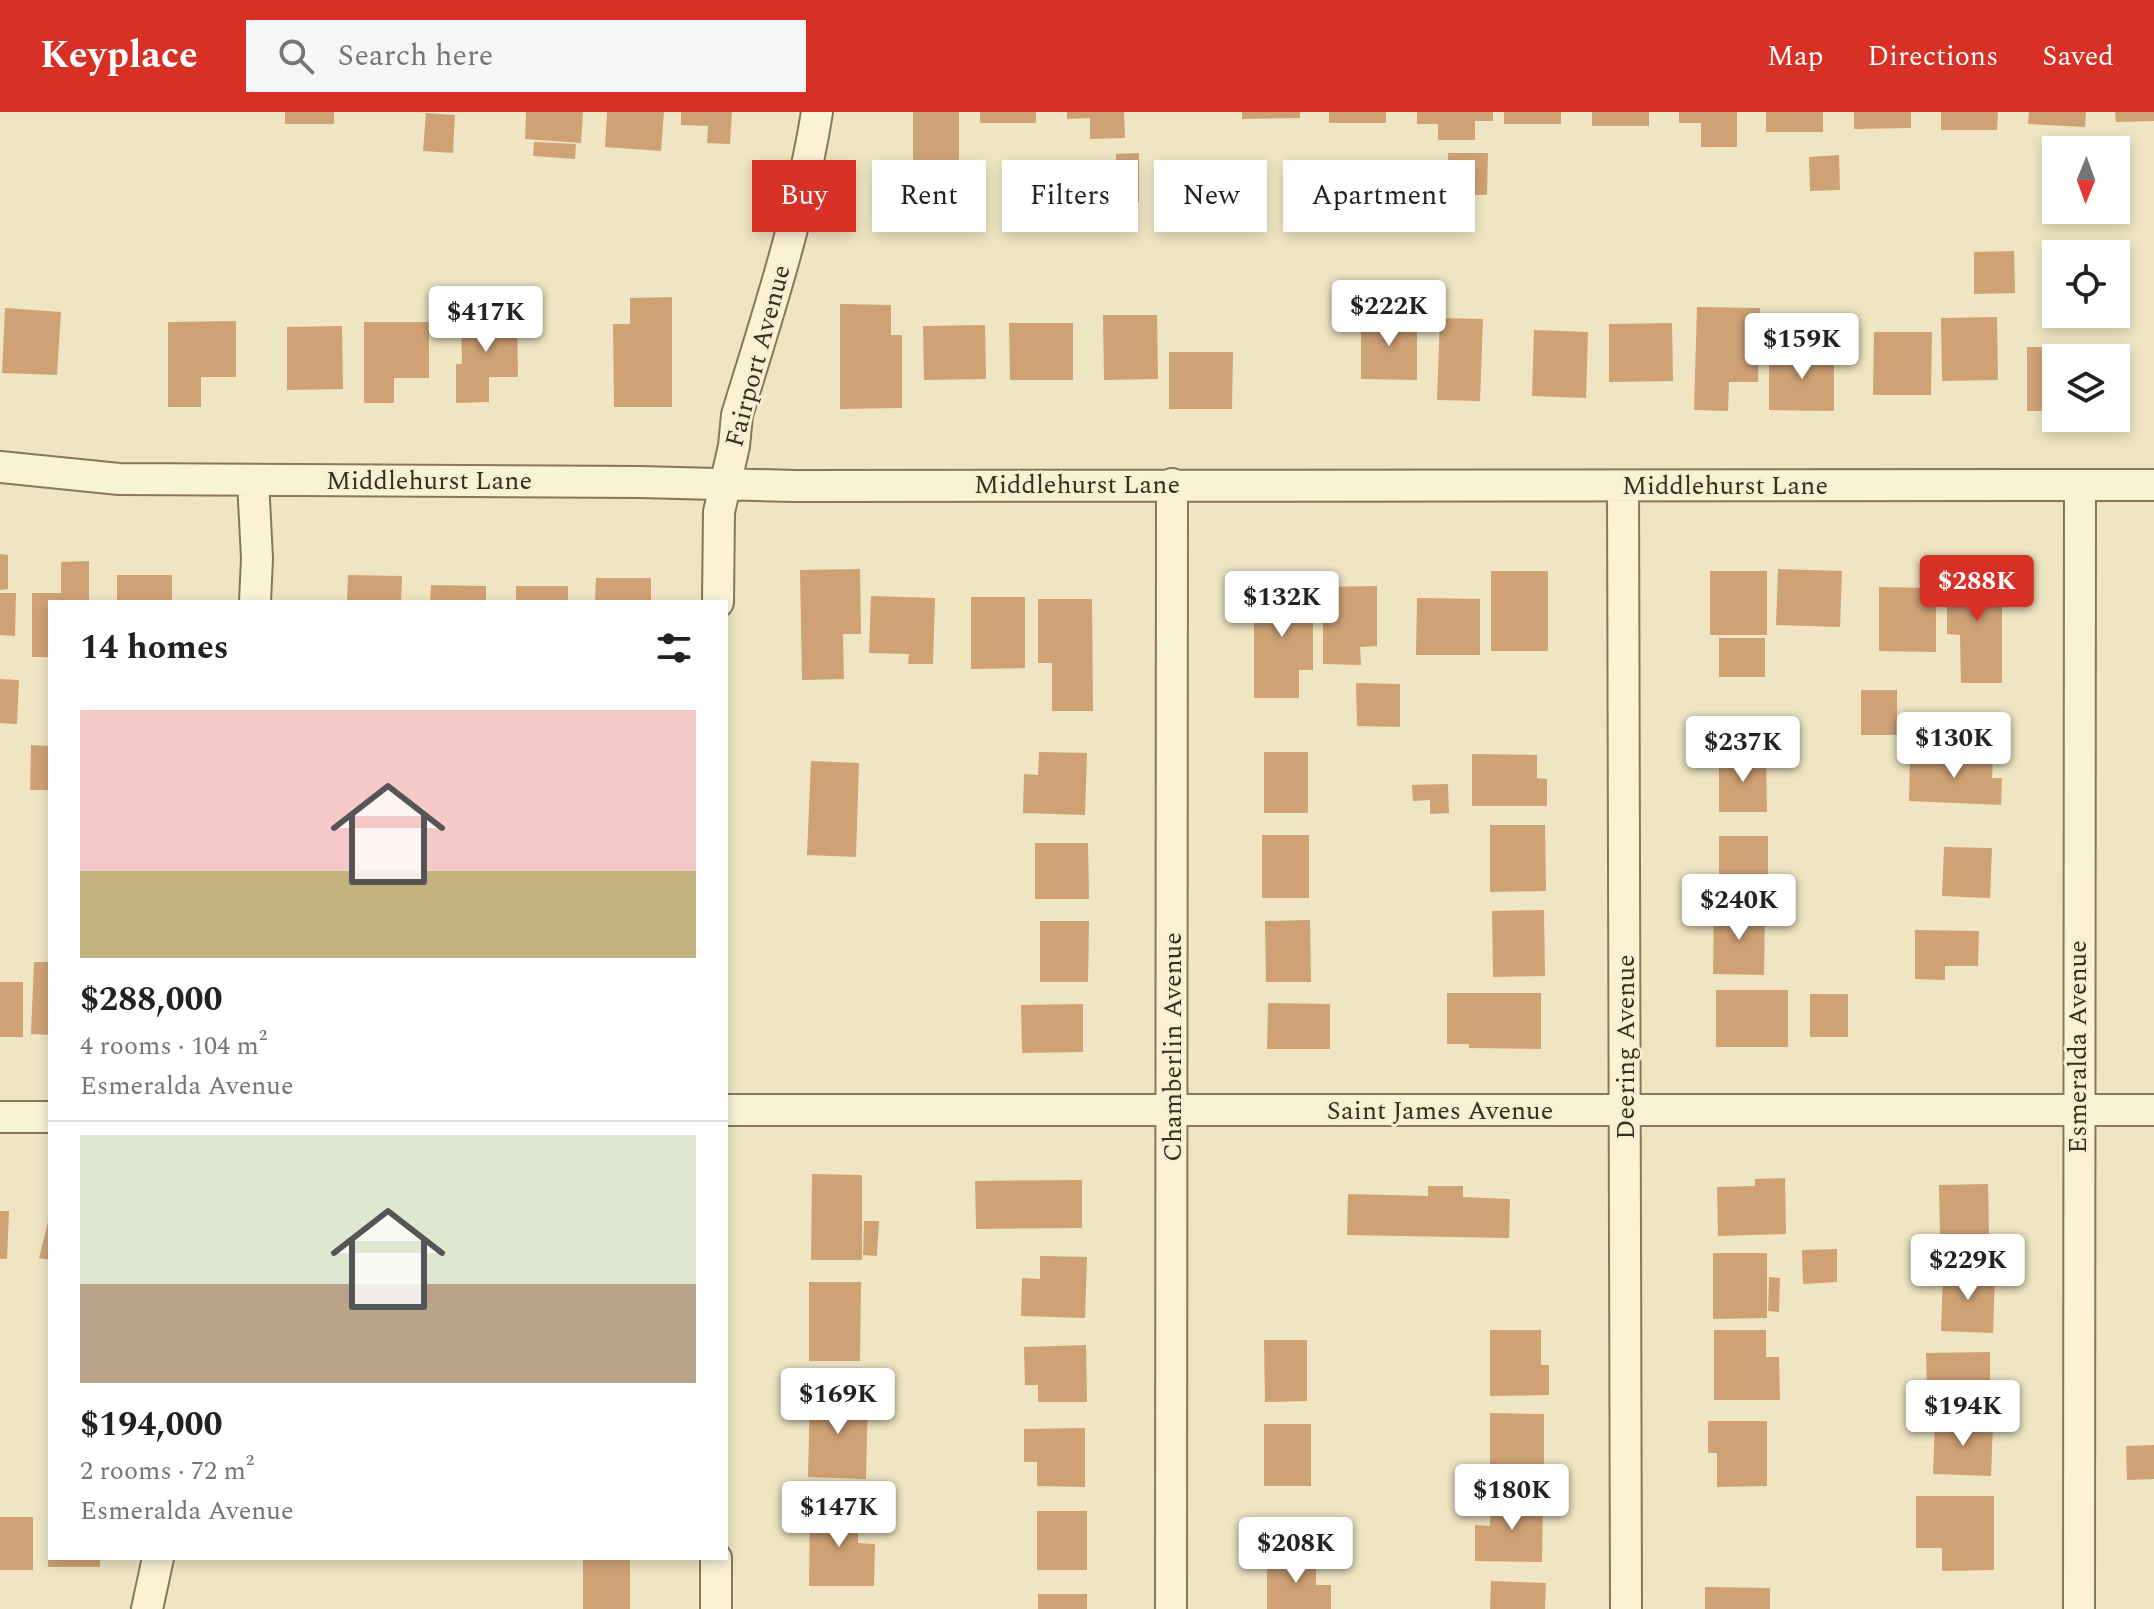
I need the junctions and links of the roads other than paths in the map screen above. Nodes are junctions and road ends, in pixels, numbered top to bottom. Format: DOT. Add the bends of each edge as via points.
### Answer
graph roads {
  1 [pos="817,112"];
  2 [pos="0,467"];
  3 [pos="253,481"];
  4 [pos="725,484"];
  5 [pos="1172,484"];
  6 [pos="2080,485"];
  7 [pos="2154,485"];
  8 [pos="1623,486"];
  9 [pos="255,600"];
  10 [pos="718,600"];
  11 [pos="728,1110"];
  12 [pos="1173,1110"];
  13 [pos="2154,1110"];
  14 [pos="1626,1111"];
  15 [pos="2078,1111"];
  16 [pos="0,1117"];
  17 [pos="48,1117"];
  18 [pos="158,1560"];
  19 [pos="716,1560"];
  20 [pos="147,1609"];
  21 [pos="716,1609"];
  22 [pos="1171,1609"];
  23 [pos="1626,1609"];
  24 [pos="2079,1609"];
  1 -- 4 [label="street, Fairport Avenue" via="807,177 737,415"];
  2 -- 3 [label="street, Middlehurst Lane" via="119,479"];
  3 -- 4 [label="street, Middlehurst Lane"];
  3 -- 9 [label="street"];
  4 -- 5 [label="street, Middlehurst Lane"];
  4 -- 10 [label="street, Fairport Avenue" via="719,512"];
  5 -- 8 [label="street, Middlehurst Lane"];
  5 -- 12 [label="street, Chamberlin Avenue"];
  6 -- 7 [label="street, Middlehurst Lane"];
  6 -- 8 [label="street, Middlehurst Lane"];
  6 -- 15 [label="street, Esmeralda Avenue"];
  8 -- 14 [label="street, Deering Avenue"];
  11 -- 12 [label="street, Saint James Avenue"];
  12 -- 14 [label="street, Saint James Avenue"];
  12 -- 22 [label="street, Chamberlin Avenue"];
  13 -- 15 [label="street, Saint James Avenue"];
  14 -- 15 [label="street, Saint James Avenue"];
  14 -- 23 [label="street, Deering Avenue"];
  15 -- 24 [label="street, Esmeralda Avenue"];
  16 -- 17 [label="street"];
  18 -- 20 [label="street"];
  19 -- 21 [label="street"];
}
